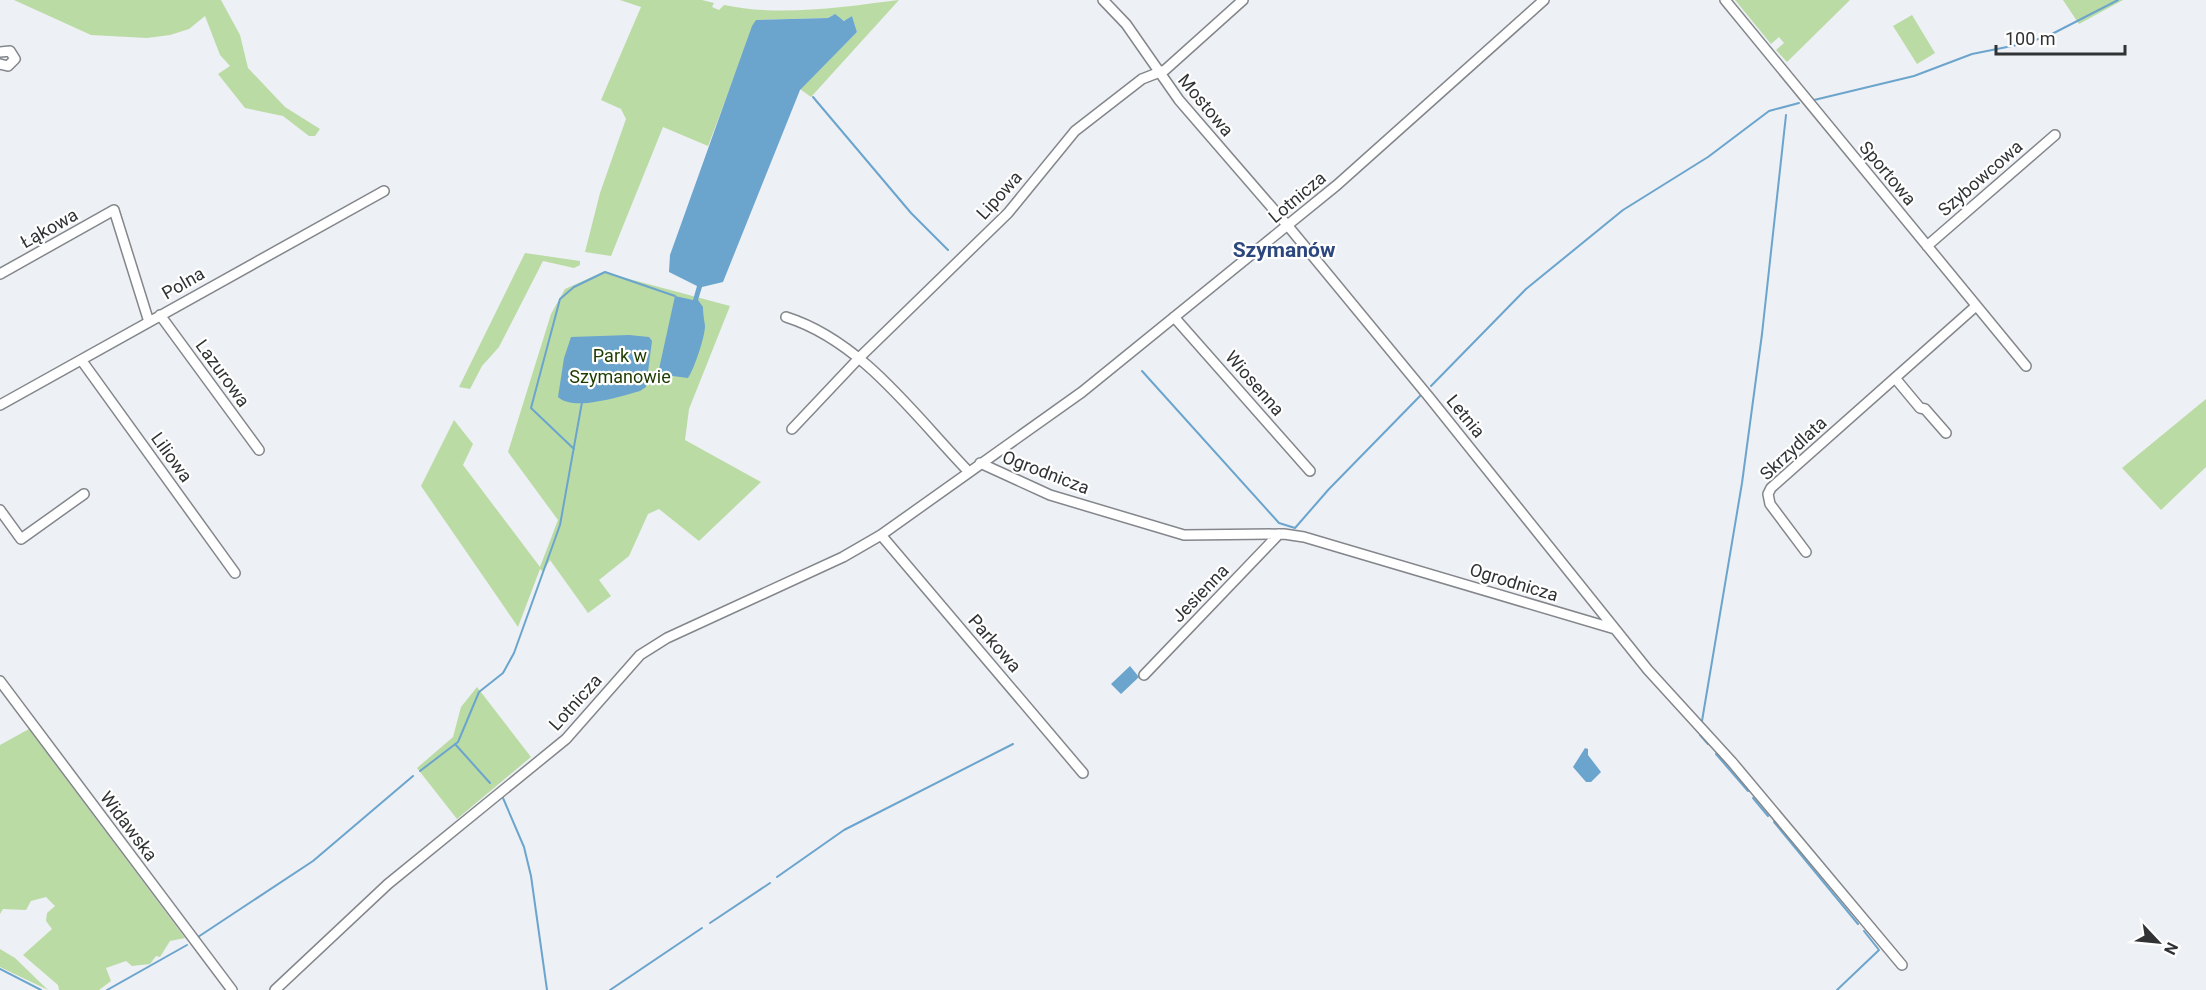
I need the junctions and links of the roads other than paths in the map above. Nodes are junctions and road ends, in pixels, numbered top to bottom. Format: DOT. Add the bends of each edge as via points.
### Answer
graph roads {
  1 [pos="1103,0"];
  2 [pos="1243,0"];
  3 [pos="1544,0"];
  4 [pos="1725,0"];
  5 [pos="0,51"];
  6 [pos="0,64"];
  7 [pos="1158,72"];
  8 [pos="2055,135"];
  9 [pos="384,191"];
  10 [pos="1288,226"];
  11 [pos="1927,246"];
  12 [pos="0,274"];
  13 [pos="1976,306"];
  14 [pos="160,315"];
  15 [pos="786,316"];
  16 [pos="1174,317"];
  17 [pos="148,322"];
  18 [pos="860,357"];
  19 [pos="81,361"];
  20 [pos="2026,366"];
  21 [pos="1894,378"];
  22 [pos="0,405"];
  23 [pos="792,429"];
  24 [pos="1946,433"];
  25 [pos="259,450"];
  26 [pos="973,467"];
  27 [pos="1310,471"];
  28 [pos="84,494"];
  29 [pos="0,510"];
  30 [pos="1279,534"];
  31 [pos="880,535"];
  32 [pos="1806,552"];
  33 [pos="235,573"];
  34 [pos="1615,629"];
  35 [pos="1144,675"];
  36 [pos="0,681"];
  37 [pos="1083,773"];
  38 [pos="1902,964"];
  39 [pos="232,990"];
  40 [pos="275,990"];
  1 -- 7 [label="street, Mostowa" via="1126,24"];
  2 -- 7 [label="street, Lipowa"];
  3 -- 10 [label="street, Lotnicza"];
  4 -- 11 [label="street, Sportowa"];
  5 -- 6 [label="street" via="10,51 15,59 8,66"];
  7 -- 10 [label="street, Mostowa"];
  7 -- 18 [label="street, Lipowa" via="1142,79 1075,131 1008,213"];
  8 -- 11 [label="street, Szybowcowa"];
  9 -- 14 [label="street, Polna"];
  10 -- 16 [label="street, Lotnicza"];
  10 -- 34 [label="street, Letnia"];
  11 -- 13 [label="street, Sportowa"];
  12 -- 17 [label="street, Łąkowa" via="114,210"];
  13 -- 20 [label="street, Sportowa"];
  13 -- 21 [label="street, Skrzydlata"];
  14 -- 17 [label="street, Polna"];
  14 -- 25 [label="street, Lazurowa"];
  15 -- 18 [label="street, Ogrodnicza" via="817,328"];
  16 -- 26 [label="street, Lotnicza" via="1082,392"];
  16 -- 27 [label="street, Wiosenna"];
  17 -- 19 [label="street, Polna"];
  18 -- 23 [label="street, Lipowa"];
  18 -- 26 [label="street, Ogrodnicza"];
  19 -- 22 [label="street, Polna"];
  19 -- 33 [label="street, Liliowa"];
  21 -- 24 [label="street"];
  21 -- 32 [label="street, Skrzydlata" via="1768,494 1770,504"];
  26 -- 30 [label="street, Ogrodnicza" via="1050,495 1184,535"];
  26 -- 31 [label="street, Lotnicza"];
  28 -- 29 [label="street" via="21,539"];
  30 -- 34 [label="street, Ogrodnicza" via="1333,546"];
  30 -- 35 [label="street, Jesienna"];
  31 -- 37 [label="street, Parkowa"];
  31 -- 40 [label="street, Lotnicza" via="667,638 640,655 566,739 388,884"];
  34 -- 38 [label="street"];
  36 -- 39 [label="street, Widawska"];
}
